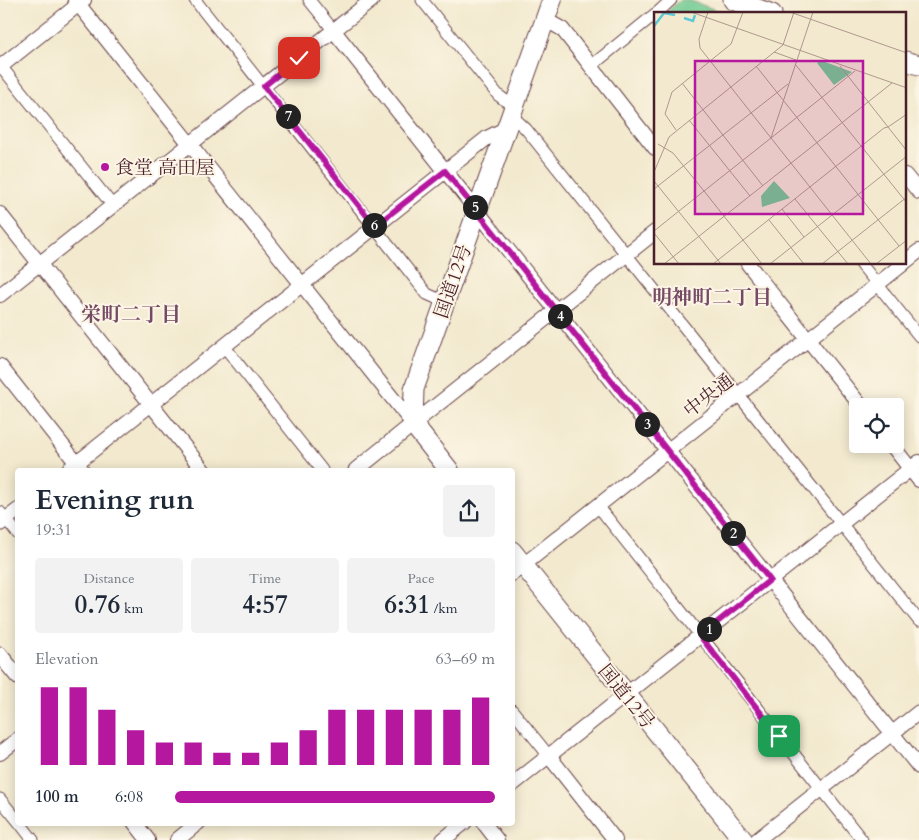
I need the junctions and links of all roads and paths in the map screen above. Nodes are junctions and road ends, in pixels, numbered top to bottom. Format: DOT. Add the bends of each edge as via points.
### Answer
graph roads {
  1 [pos="196,0"];
  2 [pos="309,0"];
  3 [pos="372,0"];
  4 [pos="422,0"];
  5 [pos="552,0"];
  6 [pos="671,0"];
  7 [pos="733,0"];
  8 [pos="79,2"];
  9 [pos="660,12"];
  10 [pos="766,12"];
  11 [pos="654,17"];
  12 [pos="544,20"];
  13 [pos="334,31"];
  14 [pos="906,61"];
  15 [pos="919,65"];
  16 [pos="0,66"];
  17 [pos="590,67"];
  18 [pos="264,86"];
  19 [pos="510,117"];
  20 [pos="190,145"];
  21 [pos="654,147"];
  22 [pos="445,171"];
  23 [pos="906,176"];
  24 [pos="919,192"];
  25 [pos="113,206"];
  26 [pos="477,210"];
  27 [pos="0,214"];
  28 [pos="375,226"];
  29 [pos="654,233"];
  30 [pos="919,251"];
  31 [pos="627,255"];
  32 [pos="906,261"];
  33 [pos="40,264"];
  34 [pos="749,265"];
  35 [pos="862,265"];
  36 [pos="901,265"];
  37 [pos="877,284"];
  38 [pos="301,285"];
  39 [pos="0,295"];
  40 [pos="445,302"];
  41 [pos="556,311"];
  42 [pos="919,336"];
  43 [pos="808,340"];
  44 [pos="224,346"];
  45 [pos="0,366"];
  46 [pos="738,395"];
  47 [pos="855,398"];
  48 [pos="151,404"];
  49 [pos="413,424"];
  50 [pos="668,450"];
  51 [pos="900,453"];
  52 [pos="76,468"];
  53 [pos="201,468"];
  54 [pos="320,468"];
  55 [pos="358,468"];
  56 [pos="447,468"];
  57 [pos="916,470"];
  58 [pos="598,506"];
  59 [pos="15,512"];
  60 [pos="2,518"];
  61 [pos="841,524"];
  62 [pos="15,531"];
  63 [pos="516,563"];
  64 [pos="770,580"];
  65 [pos="919,621"];
  66 [pos="700,636"];
  67 [pos="0,655"];
  68 [pos="15,673"];
  69 [pos="626,695"];
  70 [pos="919,712"];
  71 [pos="515,714"];
  72 [pos="892,733"];
  73 [pos="15,741"];
  74 [pos="0,753"];
  75 [pos="549,756"];
  76 [pos="919,767"];
  77 [pos="515,783"];
  78 [pos="821,789"];
  79 [pos="0,799"];
  80 [pos="15,818"];
  81 [pos="21,826"];
  82 [pos="137,826"];
  83 [pos="194,826"];
  84 [pos="460,826"];
  85 [pos="487,826"];
  86 [pos="33,840"];
  87 [pos="148,840"];
  88 [pos="176,840"];
  89 [pos="443,840"];
  90 [pos="497,840"];
  91 [pos="615,840"];
  92 [pos="743,840"];
  93 [pos="757,840"];
  94 [pos="862,840"];
  1 -- 18 [label="street"];
  2 -- 13 [label="street"];
  3 -- 13 [label="street"];
  4 -- 19 [label="street" via="498,96"];
  5 -- 12 [label="highway, 国道12号"];
  6 -- 9 [label="street"];
  7 -- 10 [label="highway"];
  8 -- 16 [label="street"];
  8 -- 20 [label="street"];
  11 -- 17 [label="street"];
  12 -- 17 [label="street" via="562,29"];
  12 -- 19 [label="highway, 国道12号"];
  13 -- 18 [label="street"];
  13 -- 22 [label="street"];
  14 -- 15 [label="highway"];
  16 -- 25 [label="street"];
  17 -- 21 [label="street"];
  18 -- 20 [label="street"];
  18 -- 28 [label="street"];
  19 -- 22 [label="street"];
  19 -- 26 [label="highway, 国道12号"];
  19 -- 31 [label="street" via="526,129"];
  20 -- 25 [label="street"];
  20 -- 38 [label="street"];
  22 -- 26 [label="street"];
  22 -- 28 [label="street"];
  23 -- 24 [label="street"];
  25 -- 33 [label="street"];
  26 -- 40 [label="highway, 国道12号"];
  26 -- 41 [label="street"];
  27 -- 33 [label="street"];
  28 -- 38 [label="street"];
  28 -- 40 [label="street" via="427,294"];
  29 -- 31 [label="street"];
  30 -- 32 [label="street, 中央通"];
  31 -- 41 [label="street"];
  31 -- 46 [label="street"];
  33 -- 39 [label="street"];
  33 -- 48 [label="street"];
  34 -- 43 [label="street"];
  35 -- 37 [label="street"];
  36 -- 37 [label="street, 中央通"];
  37 -- 42 [label="street"];
  37 -- 43 [label="street, 中央通"];
  38 -- 44 [label="street"];
  38 -- 49 [label="street"];
  40 -- 49 [label="highway, 国道12号" via="414,389"];
  41 -- 49 [label="street"];
  41 -- 50 [label="street"];
  43 -- 46 [label="street, 中央通"];
  43 -- 47 [label="street"];
  44 -- 48 [label="street"];
  44 -- 54 [label="street"];
  45 -- 52 [label="street"];
  46 -- 50 [label="street, 中央通"];
  46 -- 61 [label="street"];
  48 -- 52 [label="street"];
  48 -- 53 [label="street"];
  49 -- 55 [label="main road"];
  49 -- 56 [label="highway"];
  50 -- 58 [label="street, 中央通"];
  50 -- 64 [label="street"];
  51 -- 57 [label="street"];
  57 -- 61 [label="street"];
  58 -- 63 [label="street, 中央通"];
  58 -- 66 [label="street"];
  59 -- 60 [label="street"];
  60 -- 62 [label="street"];
  61 -- 64 [label="street"];
  61 -- 65 [label="street"];
  63 -- 69 [label="highway, 国道12号"];
  64 -- 66 [label="street"];
  64 -- 72 [label="street"];
  66 -- 69 [label="street"];
  66 -- 78 [label="street"];
  67 -- 68 [label="main road"];
  69 -- 75 [label="street"];
  69 -- 92 [label="highway, 国道12号"];
  70 -- 72 [label="street"];
  71 -- 75 [label="street"];
  72 -- 76 [label="street"];
  72 -- 78 [label="street"];
  73 -- 74 [label="street"];
  75 -- 77 [label="street"];
  75 -- 91 [label="street"];
  78 -- 93 [label="street"];
  78 -- 94 [label="street"];
  79 -- 80 [label="street"];
  81 -- 86 [label="street"];
  82 -- 87 [label="street"];
  83 -- 88 [label="street"];
  84 -- 89 [label="street"];
  85 -- 90 [label="street"];
}
